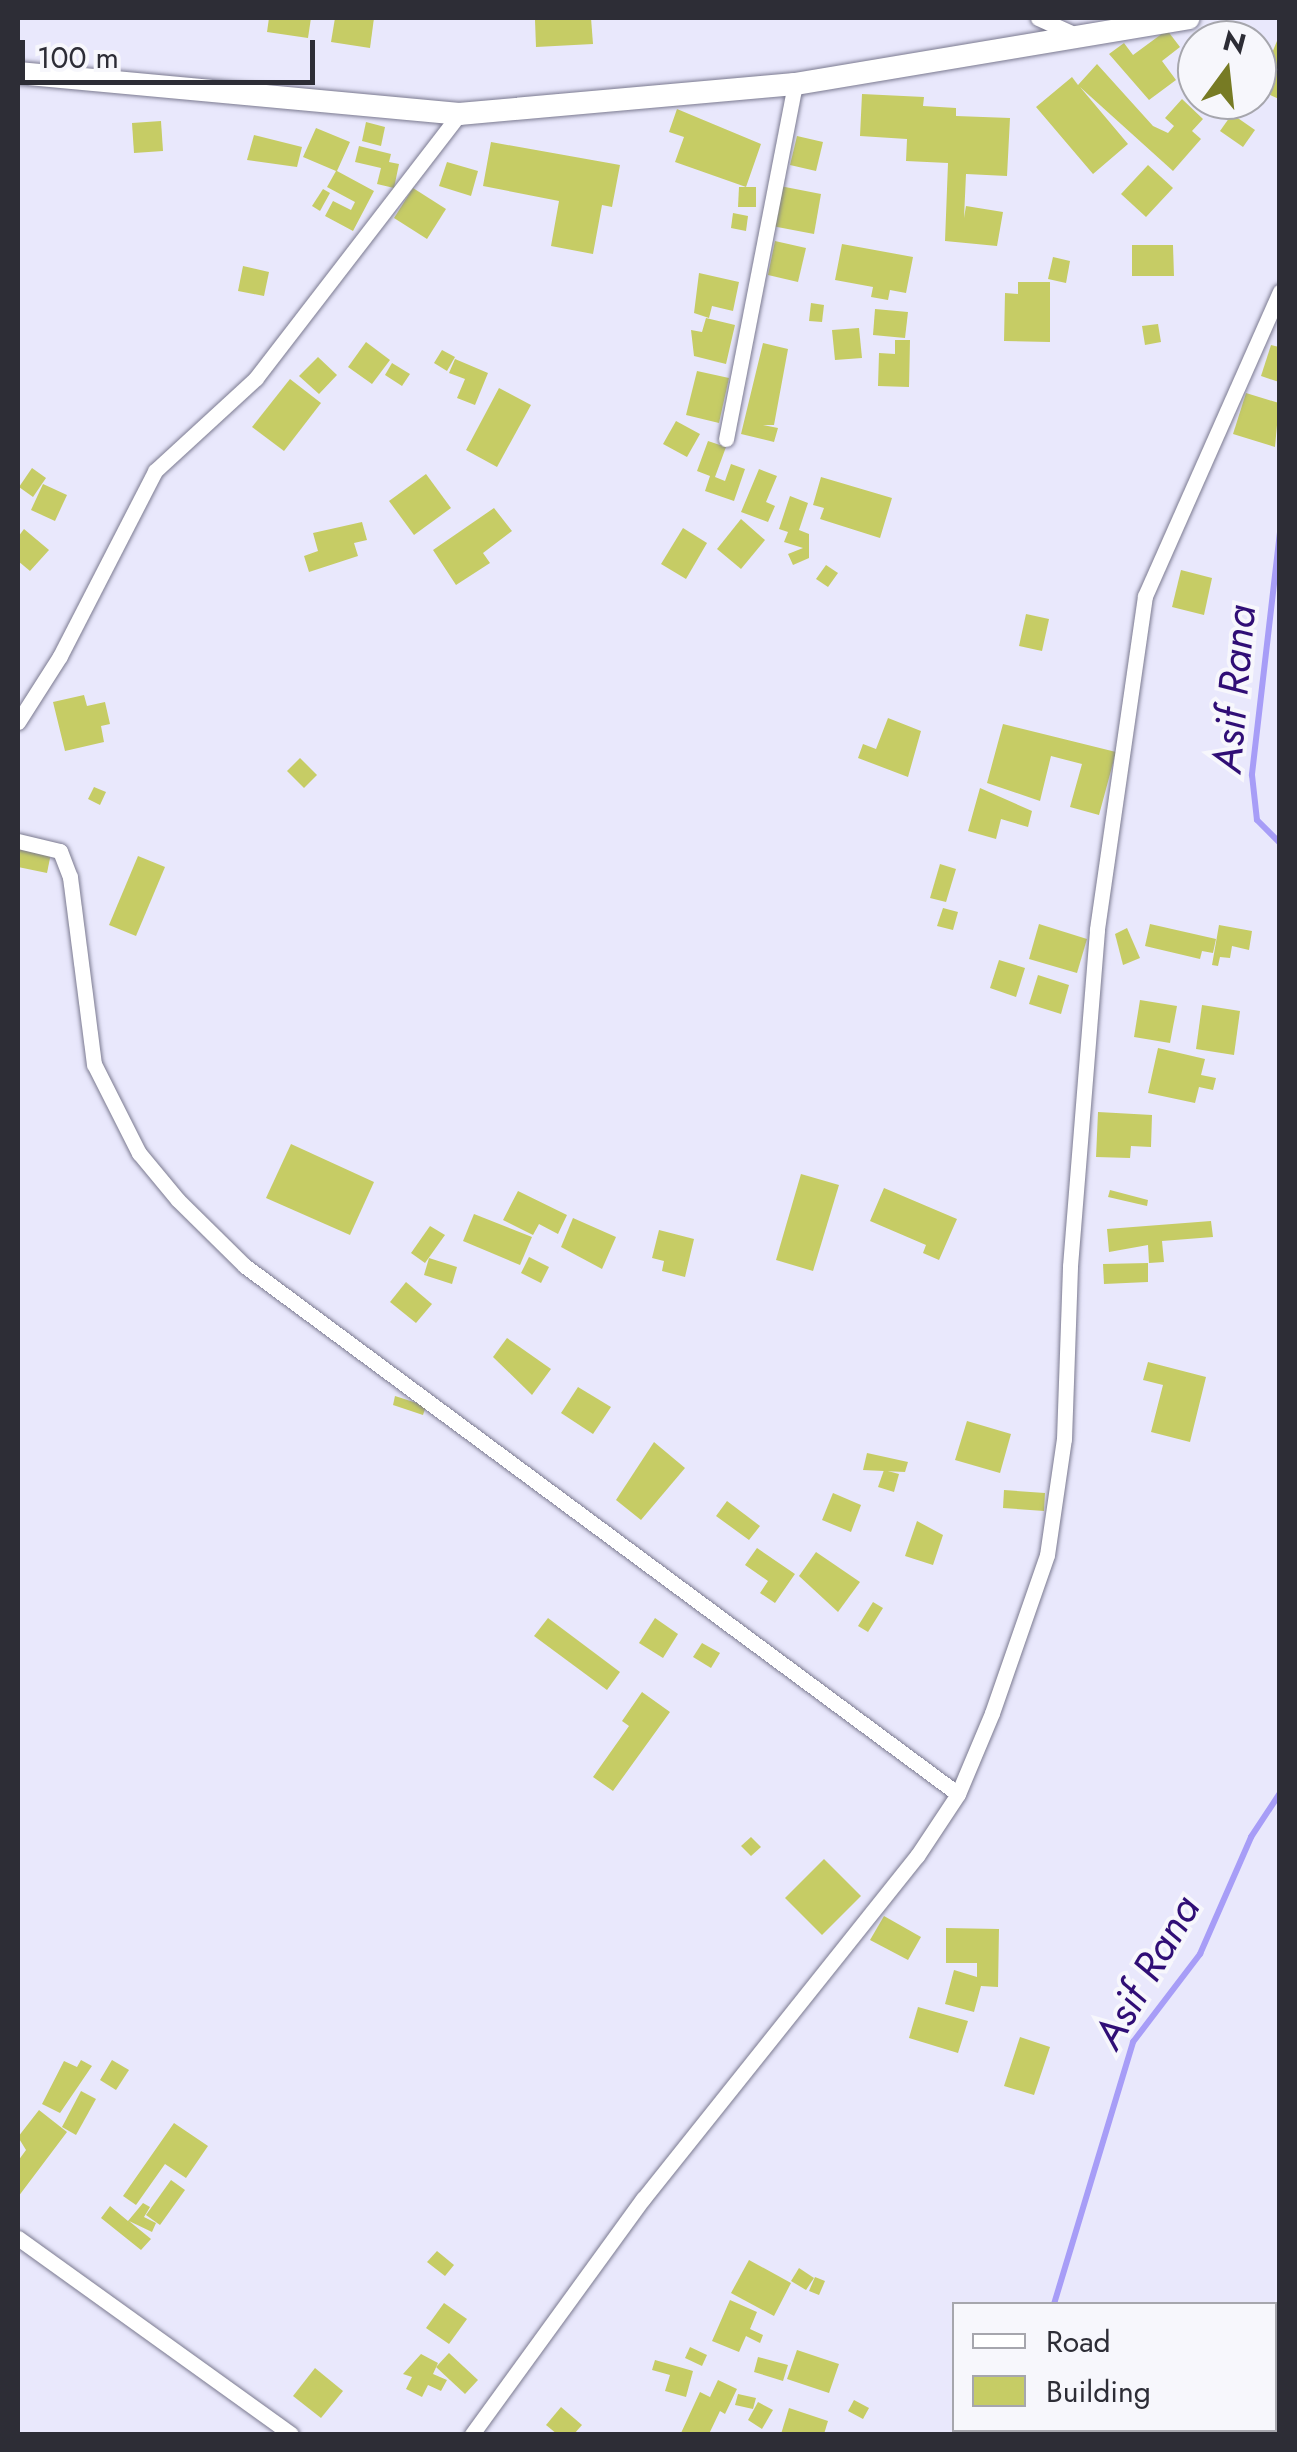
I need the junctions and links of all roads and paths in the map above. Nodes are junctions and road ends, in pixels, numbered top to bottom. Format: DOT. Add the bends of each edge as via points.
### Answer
graph roads {
  1 [pos="1038,18"];
  2 [pos="1189,18"];
  3 [pos="1117,24"];
  4 [pos="1078,36"];
  5 [pos="18,73"];
  6 [pos="794,84"];
  7 [pos="459,114"];
  8 [pos="1280,292"];
  9 [pos="726,439"];
  10 [pos="18,722"];
  11 [pos="18,841"];
  12 [pos="958,1794"];
  13 [pos="18,2238"];
  14 [pos="290,2434"];
  15 [pos="472,2434"];
  1 -- 4 [label="street"];
  2 -- 3 [label="main road"];
  3 -- 4 [label="main road"];
  4 -- 6 [label="main road"];
  5 -- 7 [label="main road"];
  6 -- 7 [label="main road"];
  6 -- 9 [label="street"];
  7 -- 10 [label="street" via="256,378 155,471 60,656"];
  8 -- 12 [label="street" via="1144,596 1096,929 1065,1422 1047,1554"];
  11 -- 12 [label="street" via="60,850 70,877 94,1064 139,1152 178,1200 245,1266"];
  12 -- 15 [label="street" via="917,1856 643,2199"];
  13 -- 14 [label="street"];
}
